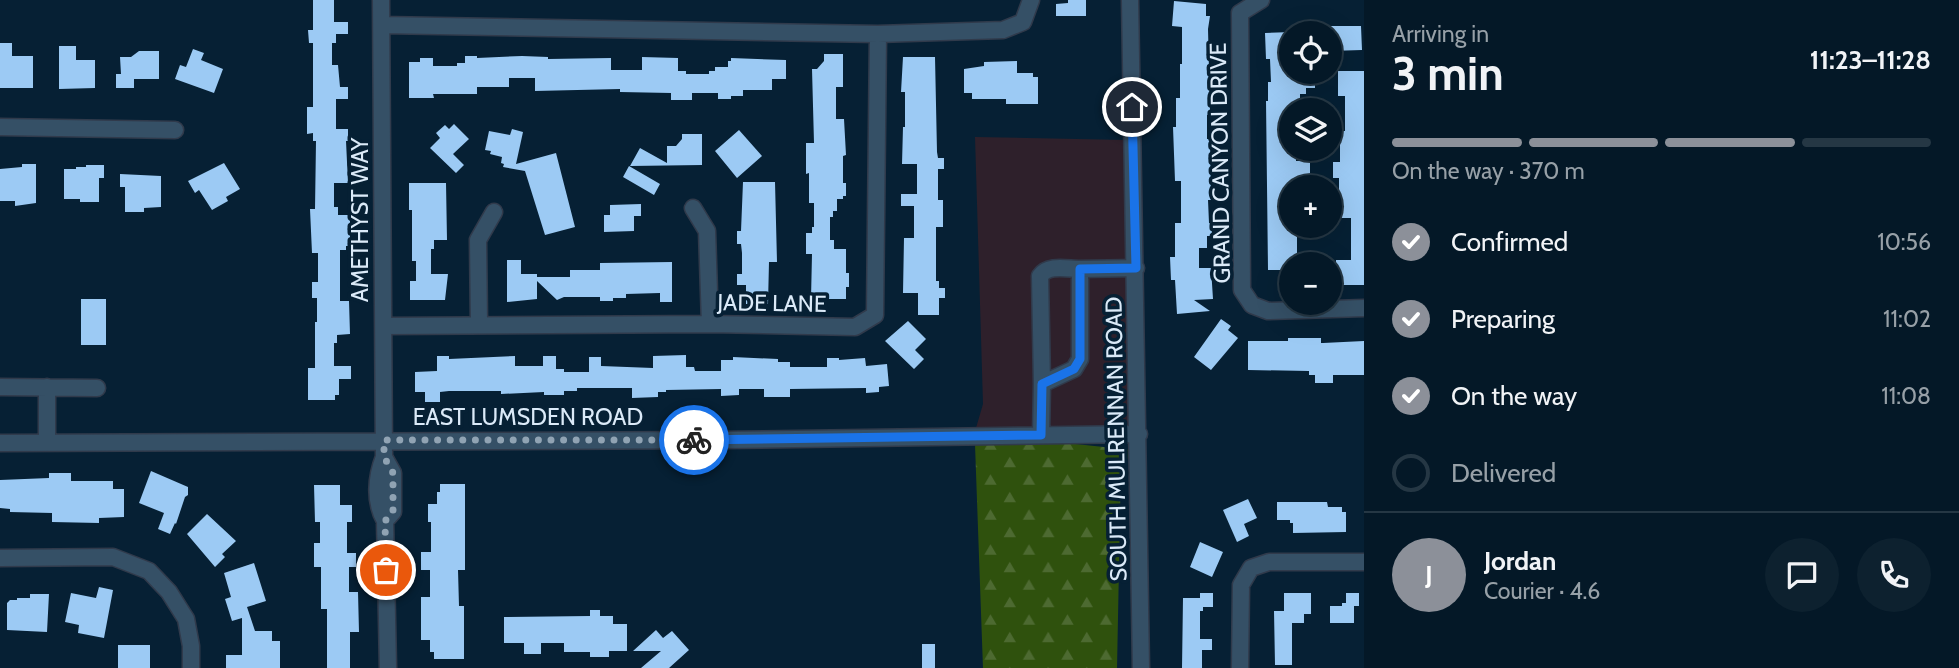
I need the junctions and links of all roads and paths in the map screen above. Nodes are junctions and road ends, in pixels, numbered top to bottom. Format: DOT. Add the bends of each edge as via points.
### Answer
graph roads {
  1 [pos="381,0"];
  2 [pos="1031,0"];
  3 [pos="1130,0"];
  4 [pos="1261,0"];
  5 [pos="382,25"];
  6 [pos="878,34"];
  7 [pos="0,127"];
  8 [pos="175,130"];
  9 [pos="693,208"];
  10 [pos="494,212"];
  11 [pos="1136,268"];
  12 [pos="1080,269"];
  13 [pos="1364,308"];
  14 [pos="479,324"];
  15 [pos="710,324"];
  16 [pos="384,326"];
  17 [pos="1042,384"];
  18 [pos="0,387"];
  19 [pos="47,387"];
  20 [pos="97,388"];
  21 [pos="1139,434"];
  22 [pos="1041,435"];
  23 [pos="384,440"];
  24 [pos="0,443"];
  25 [pos="47,443"];
  26 [pos="0,558"];
  27 [pos="1364,562"];
  28 [pos="191,668"];
  29 [pos="388,668"];
  30 [pos="1141,668"];
  31 [pos="1240,668"];
  1 -- 5 [label="street, AMETHYST WAY"];
  2 -- 6 [label="street" via="1023,22 1003,30"];
  3 -- 11 [label="street, SOUTH MULRENNAN ROAD"];
  4 -- 13 [label="street, GRAND CANYON DRIVE" via="1240,13 1242,290 1252,305 1268,311"];
  5 -- 6 [label="street"];
  5 -- 16 [label="street, AMETHYST WAY"];
  6 -- 15 [label="street, JADE LANE" via="875,315 855,327"];
  7 -- 8 [label="street"];
  9 -- 15 [label="street" via="708,232"];
  10 -- 14 [label="street" via="478,240"];
  11 -- 12 [label="street"];
  11 -- 21 [label="street, SOUTH MULRENNAN ROAD"];
  12 -- 17 [label="street" via="1080,359 1074,369"];
  12 -- 17 [label="street" via="1049,268 1040,276"];
  14 -- 15 [label="street, JADE LANE"];
  14 -- 16 [label="street, JADE LANE"];
  16 -- 23 [label="street, AMETHYST WAY"];
  17 -- 22 [label="street"];
  18 -- 19 [label="street"];
  19 -- 20 [label="street"];
  19 -- 25 [label="street"];
  21 -- 22 [label="street, EAST LUMSDEN ROAD"];
  21 -- 30 [label="street, SOUTH MULRENNAN ROAD"];
  22 -- 23 [label="street, EAST LUMSDEN ROAD"];
  23 -- 25 [label="street, EAST LUMSDEN ROAD"];
  23 -- 29 [label="street, AMETHYST WAY" via="378,473 379,510 385,521"];
  24 -- 25 [label="street, EAST LUMSDEN ROAD"];
  26 -- 28 [label="street" via="113,557 149,571 186,619"];
  27 -- 31 [label="street" via="1269,562 1251,568 1241,585"];
}
